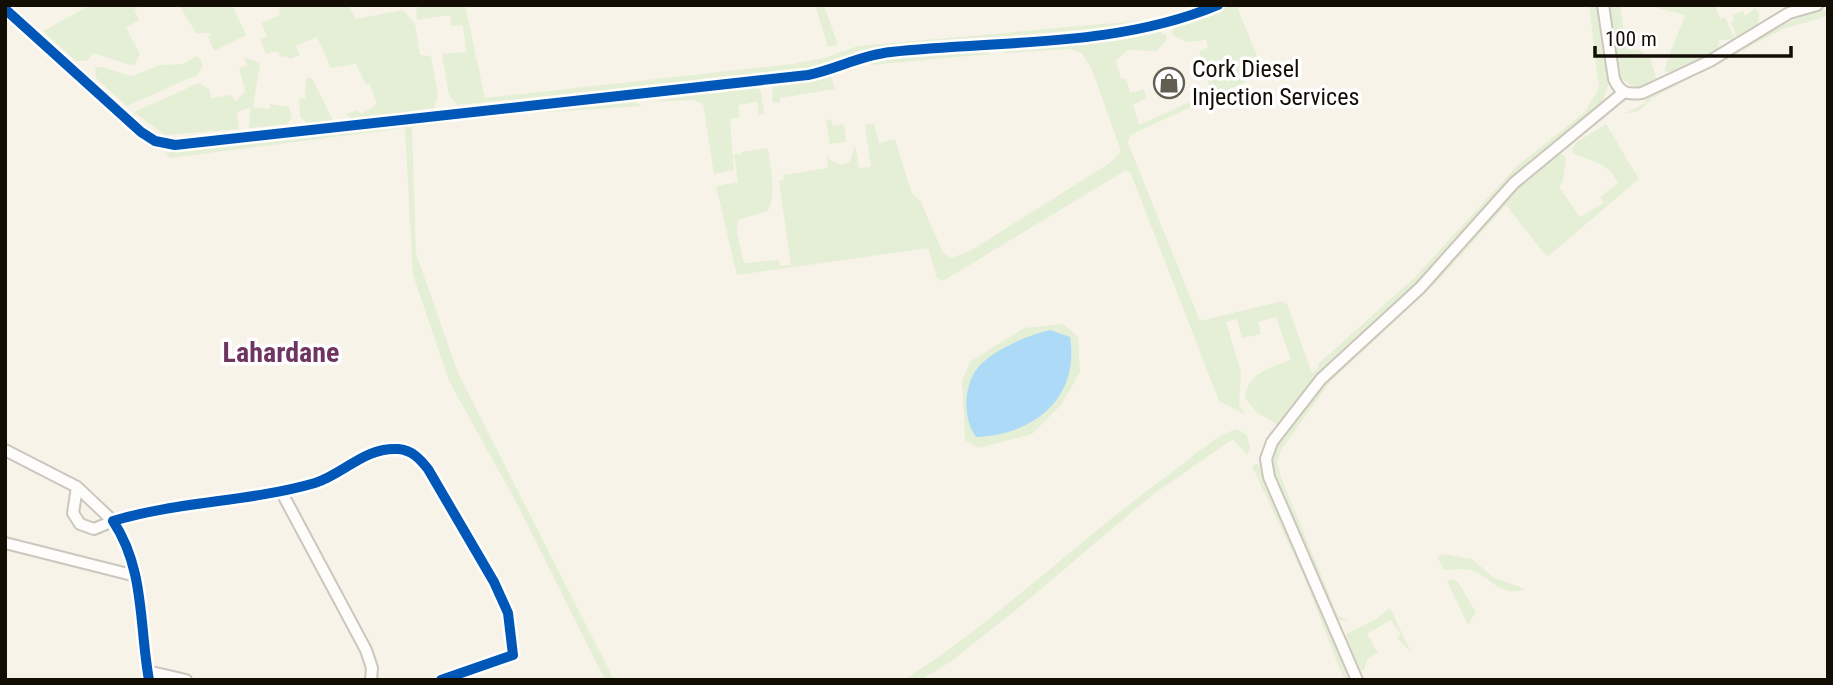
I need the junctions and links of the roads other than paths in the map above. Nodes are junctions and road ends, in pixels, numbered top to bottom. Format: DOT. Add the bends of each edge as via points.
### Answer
graph roads {
  1 [pos="1218,5"];
  2 [pos="1603,5"];
  3 [pos="1817,5"];
  4 [pos="5,9"];
  5 [pos="1623,93"];
  6 [pos="5,450"];
  7 [pos="77,487"];
  8 [pos="282,493"];
  9 [pos="113,521"];
  10 [pos="5,542"];
  11 [pos="136,576"];
  12 [pos="148,676"];
  13 [pos="186,680"];
  14 [pos="371,680"];
  15 [pos="441,680"];
  16 [pos="1357,680"];
  1 -- 4 [label="street" via="1149,28 881,53 808,75 175,145 141,132"];
  2 -- 5 [label="street" via="1614,79"];
  3 -- 5 [label="street" via="1789,13 1663,84 1642,93"];
  5 -- 16 [label="street" via="1514,183 1420,288 1321,379 1269,450 1269,477"];
  6 -- 7 [label="street"];
  7 -- 9 [label="street"];
  7 -- 9 [label="street" via="73,513 80,524 94,529"];
  8 -- 9 [label="street" via="142,512"];
  8 -- 14 [label="street" via="366,650"];
  8 -- 15 [label="street" via="329,479 357,458 374,452 398,449 415,454 428,469 508,612 513,655"];
  9 -- 11 [label="street" via="125,539"];
  10 -- 11 [label="street"];
  11 -- 12 [label="street"];
  12 -- 13 [label="street"];
}
